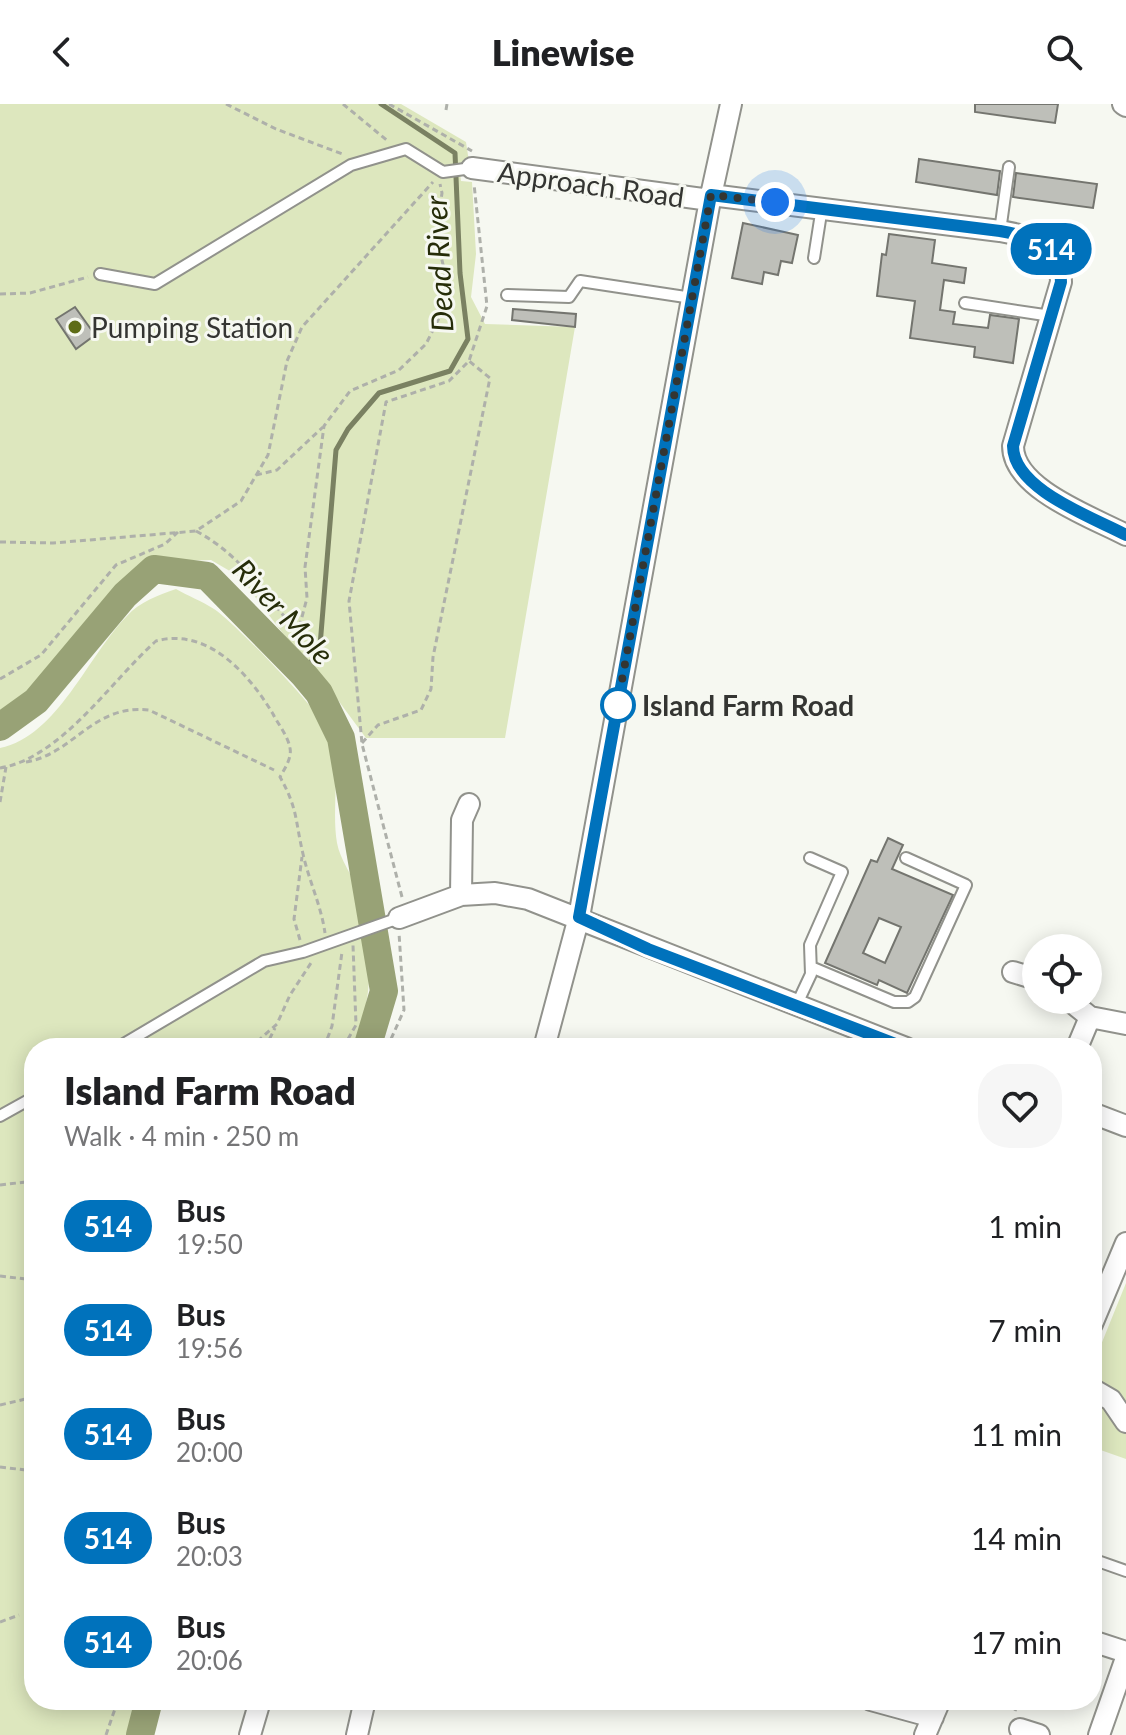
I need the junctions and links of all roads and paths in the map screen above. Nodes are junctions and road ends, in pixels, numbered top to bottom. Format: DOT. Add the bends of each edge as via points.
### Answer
graph roads {
  1 [pos="226,104"];
  2 [pos="343,104"];
  3 [pos="389,104"];
  4 [pos="447,104"];
  5 [pos="731,104"];
  6 [pos="446,110"];
  7 [pos="406,149"];
  8 [pos="360,160"];
  9 [pos="471,164"];
  10 [pos="1009,167"];
  11 [pos="711,198"];
  12 [pos="822,207"];
  13 [pos="1000,231"];
  14 [pos="814,258"];
  15 [pos="100,274"];
  16 [pos="0,294"];
  17 [pos="507,295"];
  18 [pos="692,298"];
  19 [pos="965,303"];
  20 [pos="1053,317"];
  21 [pos="469,361"];
  22 [pos="324,426"];
  23 [pos="256,475"];
  24 [pos="196,531"];
  25 [pos="178,532"];
  26 [pos="1126,535"];
  27 [pos="0,542"];
  28 [pos="0,679"];
  29 [pos="362,744"];
  30 [pos="22,762"];
  31 [pos="3,768"];
  32 [pos="274,770"];
  33 [pos="0,802"];
  34 [pos="469,804"];
  35 [pos="302,853"];
  36 [pos="810,858"];
  37 [pos="906,858"];
  38 [pos="461,895"];
  39 [pos="403,916"];
  40 [pos="579,917"];
  41 [pos="349,935"];
  42 [pos="327,943"];
  43 [pos="303,952"];
  44 [pos="811,967"];
  45 [pos="1013,972"];
  46 [pos="1022,975"];
  47 [pos="796,1006"];
  48 [pos="1086,1014"];
  49 [pos="1090,1017"];
  50 [pos="277,1024"];
  51 [pos="1126,1024"];
  52 [pos="134,1038"];
  53 [pos="261,1038"];
  54 [pos="270,1038"];
  55 [pos="328,1038"];
  56 [pos="349,1038"];
  57 [pos="391,1038"];
  58 [pos="547,1038"];
  59 [pos="880,1038"];
  60 [pos="1081,1038"];
  61 [pos="24,1103"];
  62 [pos="0,1116"];
  63 [pos="1102,1117"];
  64 [pos="1126,1126"];
  65 [pos="24,1182"];
  66 [pos="0,1185"];
  67 [pos="1126,1243"];
  68 [pos="0,1276"];
  69 [pos="24,1279"];
  70 [pos="1102,1300"];
  71 [pos="1102,1395"];
  72 [pos="24,1399"];
  73 [pos="0,1405"];
  74 [pos="1126,1422"];
  75 [pos="0,1467"];
  76 [pos="24,1470"];
  77 [pos="1102,1563"];
  78 [pos="1126,1571"];
  79 [pos="19,1615"];
  80 [pos="0,1622"];
  81 [pos="1102,1645"];
  82 [pos="1126,1655"];
  83 [pos="115,1710"];
  84 [pos="257,1710"];
  85 [pos="363,1710"];
  86 [pos="907,1710"];
  87 [pos="932,1717"];
  88 [pos="106,1735"];
  89 [pos="250,1735"];
  90 [pos="357,1735"];
  91 [pos="1099,1735"];
  1 -- 8 [label="path"];
  2 -- 7 [label="path"];
  3 -- 9 [label="path"];
  4 -- 6 [label="path"];
  5 -- 11 [label="street"];
  7 -- 8 [label="lane"];
  7 -- 9 [label="lane" via="443,172"];
  8 -- 15 [label="lane" via="155,284"];
  9 -- 11 [label="street, Approach Road"];
  9 -- 21 [label="path" via="487,306"];
  10 -- 13 [label="lane"];
  11 -- 12 [label="street, Approach Road"];
  11 -- 18 [label="street"];
  12 -- 13 [label="street, Approach Road"];
  12 -- 14 [label="lane"];
  13 -- 20 [label="street, Approach Road" via="1049,246 1061,270"];
  15 -- 16 [label="path" via="30,293"];
  17 -- 18 [label="lane" via="569,297 580,281"];
  18 -- 40 [label="street"];
  19 -- 20 [label="lane"];
  20 -- 26 [label="street" via="1013,457 1034,485"];
  21 -- 29 [label="path" via="490,378 431,689 421,710 378,725"];
  21 -- 29 [label="path" via="449,381 386,402 349,601"];
  22 -- 23 [label="path" via="277,470"];
  22 -- 23 [label="path" via="350,391 399,370 426,344 442,312 445,273 436,235 442,193 438,176 302,327 287,361 268,455"];
  22 -- 24 [label="path" via="305,567 307,598 298,632 224,546"];
  23 -- 24 [label="path" via="241,501"];
  24 -- 25 [label="path"];
  25 -- 27 [label="path"];
  25 -- 28 [label="path" via="165,544 116,565 41,655"];
  29 -- 39 [label="path"];
  30 -- 31 [label="path"];
  30 -- 32 [label="path" via="43,759 92,723 132,708 149,710"];
  30 -- 35 [label="path" via="45,751 156,641 175,636 208,645 253,680 286,738 288,763 280,777 295,804"];
  31 -- 33 [label="path"];
  34 -- 38 [label="street" via="462,820"];
  35 -- 42 [label="path" via="323,911"];
  35 -- 43 [label="path" via="294,919"];
  36 -- 44 [label="lane" via="842,872 810,945"];
  37 -- 44 [label="lane" via="966,885 915,997 894,1002"];
  38 -- 39 [label="street"];
  38 -- 40 [label="street" via="495,893 528,899"];
  39 -- 41 [label="lane"];
  39 -- 57 [label="path" via="404,1010"];
  40 -- 47 [label="street"];
  40 -- 58 [label="street"];
  41 -- 42 [label="lane"];
  41 -- 55 [label="path"];
  41 -- 56 [label="path" via="356,1025"];
  42 -- 43 [label="lane"];
  42 -- 50 [label="path" via="290,995"];
  43 -- 52 [label="lane" via="264,961"];
  44 -- 47 [label="lane"];
  45 -- 46 [label="street"];
  47 -- 59 [label="street"];
  48 -- 49 [label="street"];
  49 -- 51 [label="street"];
  49 -- 60 [label="street"];
  50 -- 53 [label="path"];
  50 -- 54 [label="path"];
  61 -- 62 [label="lane"];
  63 -- 64 [label="street"];
  65 -- 66 [label="path"];
  67 -- 70 [label="street"];
  68 -- 69 [label="path"];
  71 -- 74 [label="street"];
  72 -- 73 [label="path"];
  75 -- 76 [label="path"];
  77 -- 78 [label="lane"];
  79 -- 80 [label="path"];
  81 -- 82 [label="street"];
  82 -- 91 [label="street"];
  83 -- 88 [label="path"];
  84 -- 89 [label="street"];
  85 -- 90 [label="street"];
  86 -- 87 [label="street"];
}
